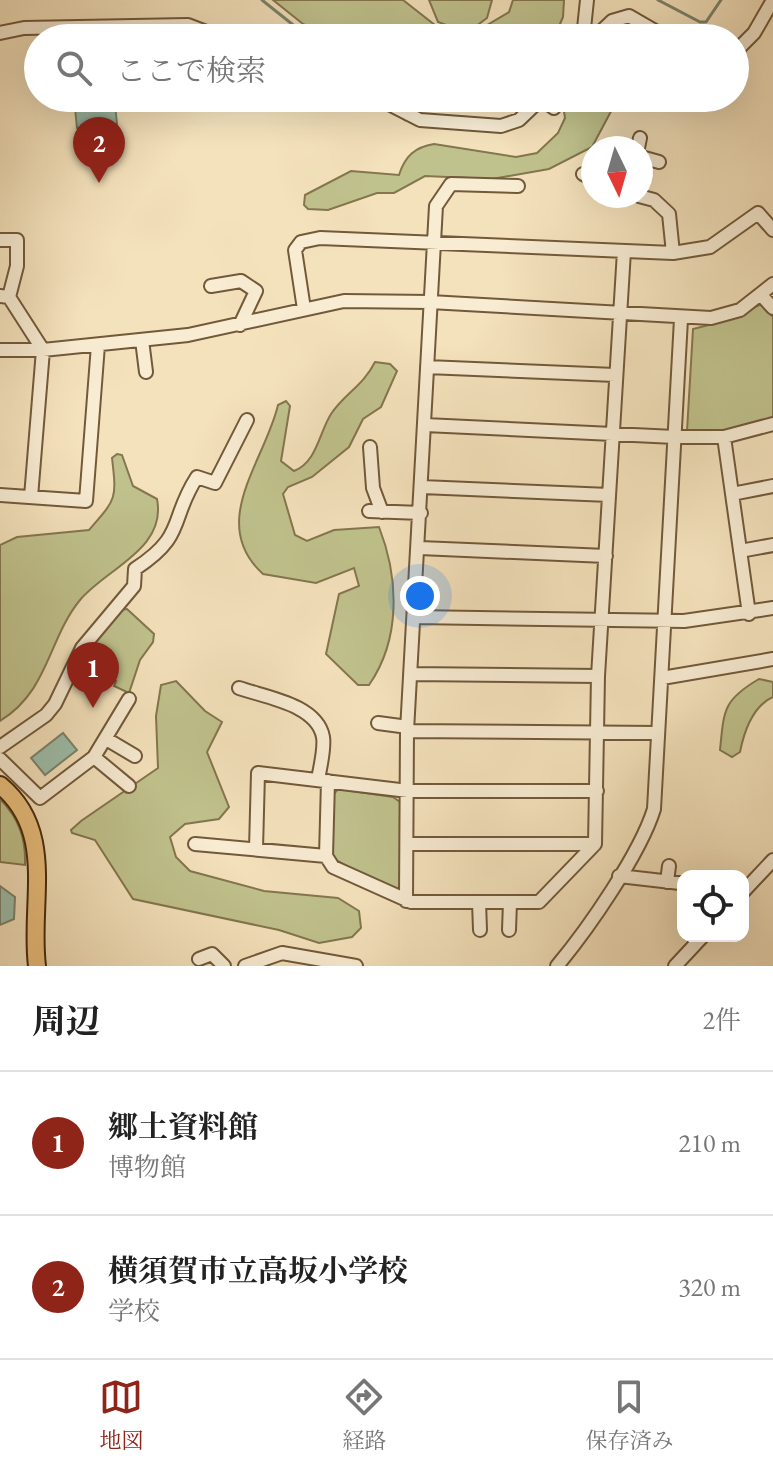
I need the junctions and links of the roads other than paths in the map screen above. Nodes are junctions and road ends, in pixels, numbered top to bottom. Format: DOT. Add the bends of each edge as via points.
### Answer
graph roads {
  1 [pos="587,0"];
  2 [pos="773,0"];
  3 [pos="584,24"];
  4 [pos="612,24"];
  5 [pos="642,24"];
  6 [pos="24,28"];
  7 [pos="0,33"];
  8 [pos="749,38"];
  9 [pos="405,112"];
  10 [pos="534,112"];
  11 [pos="408,114"];
  12 [pos="653,160"];
  13 [pos="659,162"];
  14 [pos="518,186"];
  15 [pos="653,200"];
  16 [pos="773,230"];
  17 [pos="1,240"];
  18 [pos="434,240"];
  19 [pos="624,251"];
  20 [pos="673,253"];
  21 [pos="773,284"];
  22 [pos="211,286"];
  23 [pos="761,295"];
  24 [pos="5,296"];
  25 [pos="430,302"];
  26 [pos="773,308"];
  27 [pos="304,309"];
  28 [pos="619,314"];
  29 [pos="681,319"];
  30 [pos="240,325"];
  31 [pos="142,340"];
  32 [pos="98,345"];
  33 [pos="0,350"];
  34 [pos="43,350"];
  35 [pos="427,367"];
  36 [pos="146,372"];
  37 [pos="615,375"];
  38 [pos="247,420"];
  39 [pos="773,424"];
  40 [pos="425,425"];
  41 [pos="612,435"];
  42 [pos="675,437"];
  43 [pos="724,437"];
  44 [pos="370,447"];
  45 [pos="371,463"];
  46 [pos="357,464"];
  47 [pos="773,486"];
  48 [pos="422,487"];
  49 [pos="732,494"];
  50 [pos="0,495"];
  51 [pos="609,495"];
  52 [pos="31,497"];
  53 [pos="421,513"];
  54 [pos="773,545"];
  55 [pos="420,548"];
  56 [pos="740,551"];
  57 [pos="606,556"];
  58 [pos="773,608"];
  59 [pos="749,614"];
  60 [pos="415,617"];
  61 [pos="601,620"];
  62 [pos="664,620"];
  63 [pos="773,659"];
  64 [pos="410,674"];
  65 [pos="598,676"];
  66 [pos="662,678"];
  67 [pos="239,688"];
  68 [pos="129,699"];
  69 [pos="378,723"];
  70 [pos="407,729"];
  71 [pos="597,732"];
  72 [pos="658,733"];
  73 [pos="108,740"];
  74 [pos="0,747"];
  75 [pos="135,756"];
  76 [pos="94,757"];
  77 [pos="0,759"];
  78 [pos="323,781"];
  79 [pos="0,785"];
  80 [pos="129,786"];
  81 [pos="408,791"];
  82 [pos="597,791"];
  83 [pos="195,844"];
  84 [pos="408,844"];
  85 [pos="595,844"];
  86 [pos="256,849"];
  87 [pos="326,856"];
  88 [pos="773,860"];
  89 [pos="669,866"];
  90 [pos="619,876"];
  91 [pos="749,886"];
  92 [pos="406,901"];
  93 [pos="479,902"];
  94 [pos="510,902"];
  95 [pos="480,930"];
  96 [pos="509,930"];
  97 [pos="697,942"];
  98 [pos="199,959"];
  99 [pos="314,961"];
  100 [pos="37,966"];
  101 [pos="224,966"];
  102 [pos="245,966"];
  103 [pos="356,966"];
  104 [pos="557,966"];
  105 [pos="675,966"];
  1 -- 3 [label="street"];
  2 -- 8 [label="street"];
  4 -- 5 [label="street" via="622,16"];
  6 -- 7 [label="street"];
  9 -- 11 [label="street"];
  10 -- 11 [label="street" via="501,126 420,120"];
  12 -- 13 [label="street"];
  14 -- 18 [label="street" via="451,184 436,206"];
  15 -- 20 [label="street" via="669,214"];
  16 -- 20 [label="street" via="758,213 710,247"];
  17 -- 24 [label="street" via="17,240 17,266"];
  18 -- 19 [label="street"];
  18 -- 25 [label="street"];
  18 -- 27 [label="street" via="337,237 301,242 295,250"];
  19 -- 20 [label="street"];
  19 -- 28 [label="street"];
  21 -- 23 [label="street"];
  22 -- 30 [label="street" via="241,281 256,291"];
  23 -- 26 [label="street"];
  23 -- 29 [label="street" via="726,315"];
  24 -- 34 [label="street"];
  25 -- 27 [label="street" via="344,301"];
  25 -- 28 [label="street"];
  25 -- 35 [label="street"];
  27 -- 30 [label="street"];
  28 -- 29 [label="street"];
  28 -- 37 [label="street"];
  29 -- 42 [label="street"];
  30 -- 31 [label="street"];
  31 -- 32 [label="street"];
  31 -- 36 [label="street"];
  32 -- 34 [label="street"];
  32 -- 52 [label="street" via="86,501"];
  33 -- 34 [label="street"];
  34 -- 52 [label="street"];
  35 -- 37 [label="street"];
  35 -- 40 [label="street"];
  37 -- 41 [label="street"];
  38 -- 74 [label="street" via="215,483 197,477 172,537 135,569 134,586 82,648 55,704"];
  39 -- 43 [label="street"];
  40 -- 41 [label="street"];
  40 -- 48 [label="street"];
  41 -- 42 [label="street"];
  41 -- 51 [label="street"];
  42 -- 43 [label="street"];
  42 -- 62 [label="street"];
  43 -- 49 [label="street"];
  44 -- 45 [label="street"];
  45 -- 46 [label="street"];
  45 -- 53 [label="street" via="376,512"];
  47 -- 49 [label="street"];
  48 -- 51 [label="street"];
  48 -- 53 [label="street"];
  49 -- 56 [label="street"];
  50 -- 52 [label="street"];
  51 -- 57 [label="street"];
  53 -- 55 [label="street"];
  54 -- 56 [label="street"];
  55 -- 57 [label="street"];
  55 -- 60 [label="street"];
  56 -- 59 [label="street"];
  57 -- 61 [label="street"];
  58 -- 59 [label="street"];
  59 -- 62 [label="street"];
  60 -- 61 [label="street"];
  60 -- 64 [label="street"];
  61 -- 62 [label="street"];
  61 -- 65 [label="street"];
  62 -- 66 [label="street"];
  63 -- 66 [label="street"];
  64 -- 65 [label="street"];
  64 -- 70 [label="street"];
  65 -- 71 [label="street"];
  66 -- 72 [label="street"];
  67 -- 78 [label="street" via="295,707 312,720 324,739"];
  68 -- 73 [label="street"];
  69 -- 70 [label="street"];
  70 -- 71 [label="street"];
  70 -- 81 [label="street"];
  71 -- 72 [label="street"];
  71 -- 82 [label="street"];
  72 -- 90 [label="street" via="654,809"];
  73 -- 75 [label="street"];
  73 -- 76 [label="street"];
  76 -- 77 [label="street" via="40,798"];
  76 -- 80 [label="street"];
  78 -- 81 [label="street"];
  78 -- 86 [label="street" via="258,773"];
  78 -- 87 [label="street"];
  79 -- 100 [label="main road" via="24,811 35,840"];
  81 -- 82 [label="street"];
  81 -- 84 [label="street"];
  82 -- 85 [label="street"];
  83 -- 86 [label="street"];
  84 -- 85 [label="street"];
  84 -- 92 [label="street"];
  85 -- 94 [label="street" via="544,899"];
  86 -- 87 [label="street"];
  87 -- 92 [label="street" via="333,867"];
  88 -- 91 [label="street"];
  89 -- 90 [label="street" via="674,882"];
  90 -- 104 [label="street"];
  92 -- 93 [label="street"];
  93 -- 94 [label="street"];
  93 -- 95 [label="street"];
  94 -- 96 [label="street"];
  97 -- 105 [label="street"];
  98 -- 101 [label="street" via="212,954"];
  99 -- 102 [label="street" via="282,953"];
  99 -- 103 [label="street"];
}
